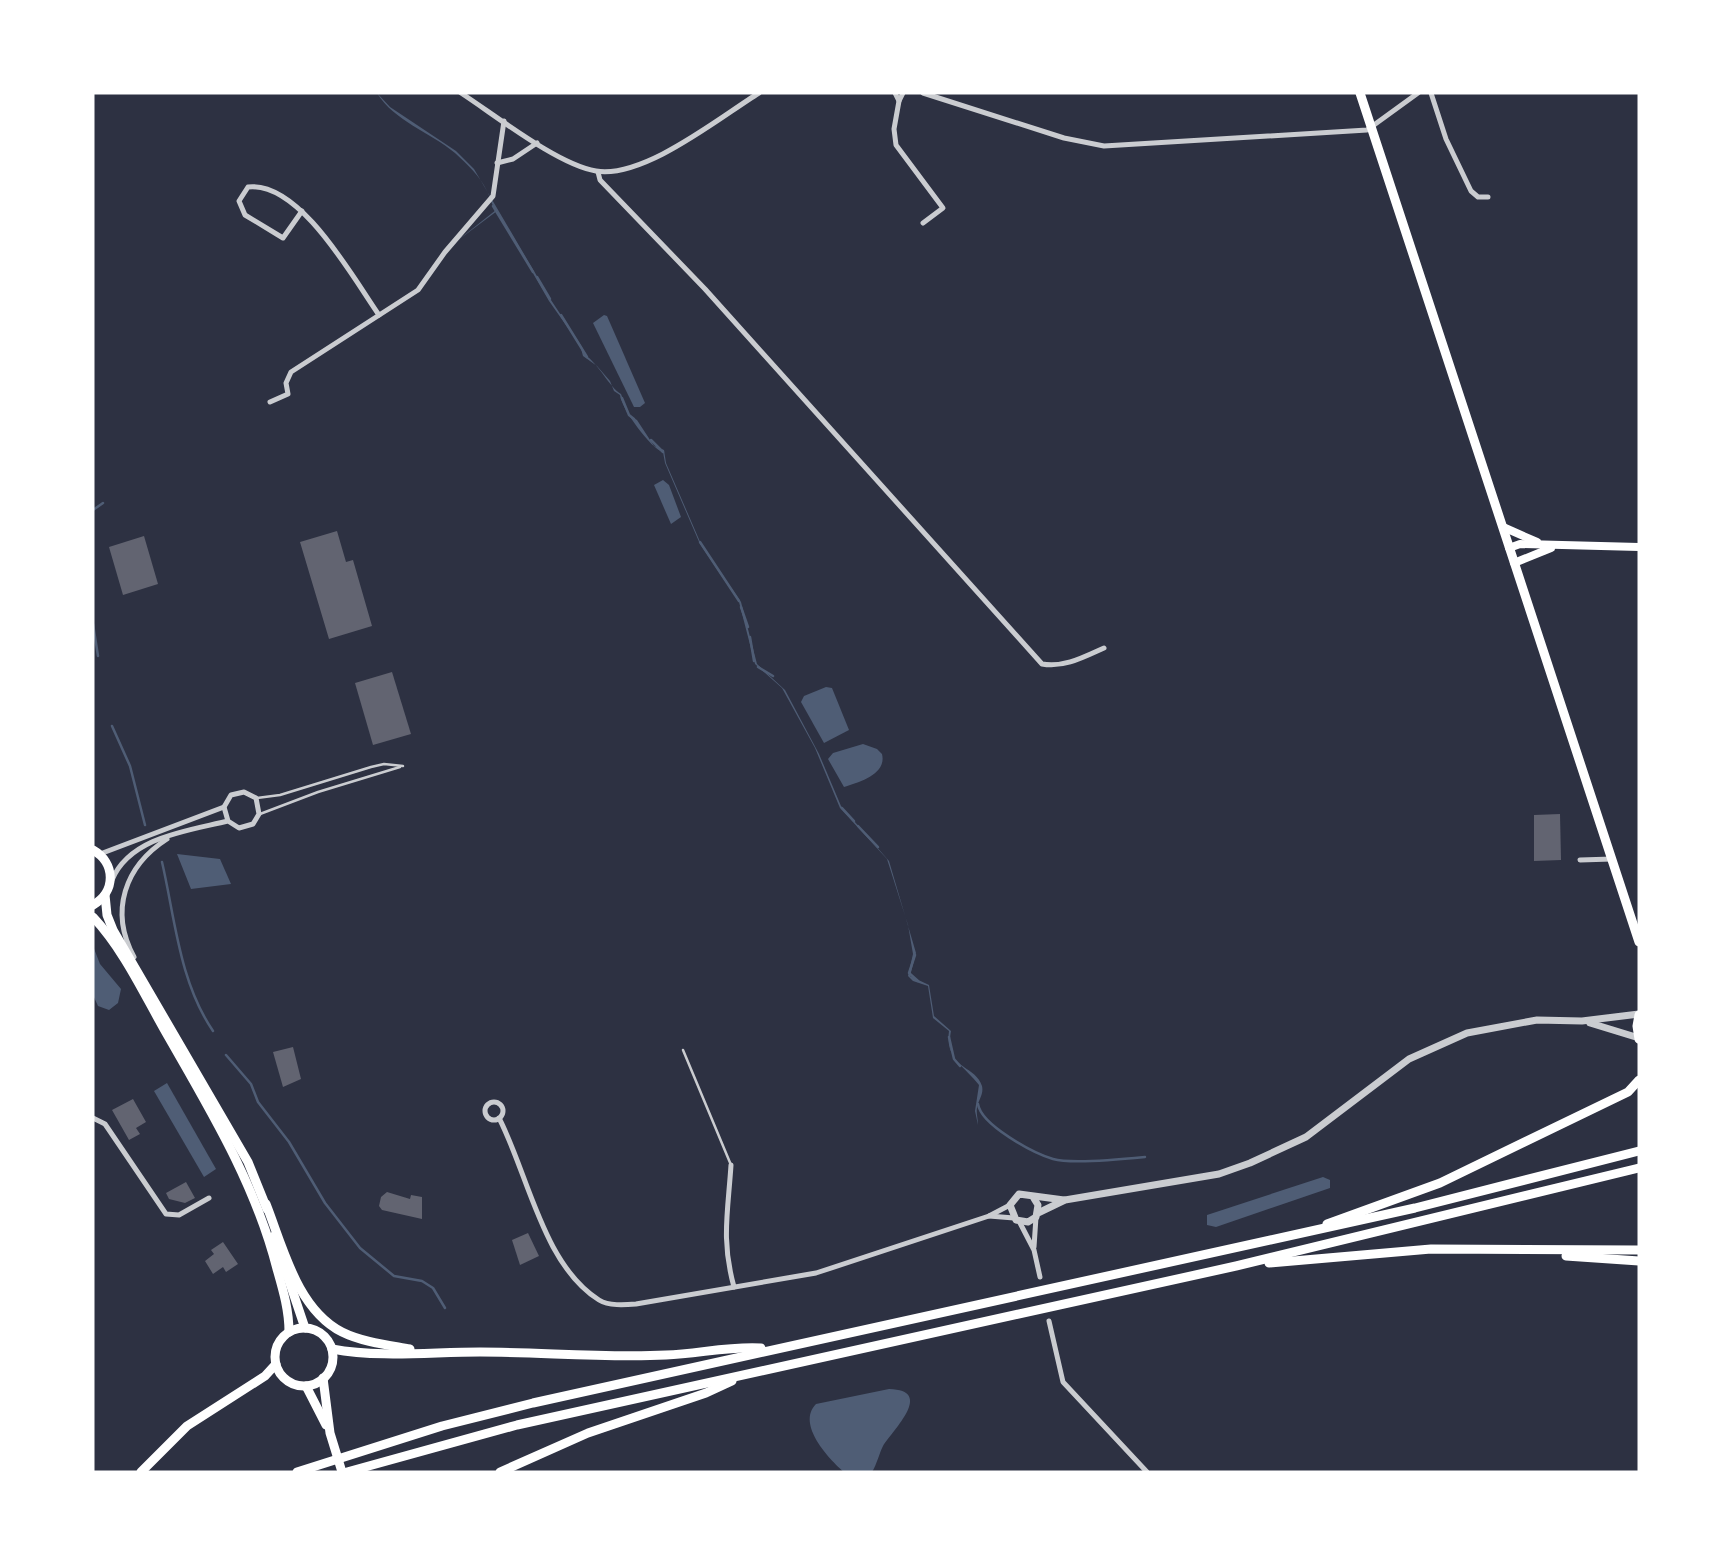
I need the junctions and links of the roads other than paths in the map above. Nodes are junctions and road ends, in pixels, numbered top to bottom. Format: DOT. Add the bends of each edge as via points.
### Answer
graph roads {
  1 [pos="461,93"];
  2 [pos="759,93"];
  3 [pos="895,93"];
  4 [pos="903,93"];
  5 [pos="923,93"];
  6 [pos="1360,93"];
  7 [pos="1418,93"];
  8 [pos="1431,93"];
  9 [pos="899,101"];
  10 [pos="504,121"];
  11 [pos="1371,127"];
  12 [pos="537,142"];
  13 [pos="497,163"];
  14 [pos="598,172"];
  15 [pos="1488,197"];
  16 [pos="302,211"];
  17 [pos="923,223"];
  18 [pos="379,315"];
  19 [pos="270,402"];
  20 [pos="1503,527"];
  21 [pos="1553,547"];
  22 [pos="1639,547"];
  23 [pos="1510,548"];
  24 [pos="1514,563"];
  25 [pos="1104,648"];
  26 [pos="256,798"];
  27 [pos="224,807"];
  28 [pos="259,814"];
  29 [pos="228,821"];
  30 [pos="175,834"];
  31 [pos="97,852"];
  32 [pos="1612,859"];
  33 [pos="1580,860"];
  34 [pos="111,883"];
  35 [pos="105,895"];
  36 [pos="93,905"];
  37 [pos="93,917"];
  38 [pos="1639,942"];
  39 [pos="153,993"];
  40 [pos="1639,1014"];
  41 [pos="1582,1021"];
  42 [pos="1639,1039"];
  43 [pos="683,1049"];
  44 [pos="1639,1080"];
  45 [pos="93,1118"];
  46 [pos="499,1118"];
  47 [pos="1639,1151"];
  48 [pos="731,1165"];
  49 [pos="1639,1168"];
  50 [pos="1033,1197"];
  51 [pos="209,1198"];
  52 [pos="1065,1200"];
  53 [pos="266,1205"];
  54 [pos="1010,1205"];
  55 [pos="1037,1215"];
  56 [pos="989,1216"];
  57 [pos="1013,1219"];
  58 [pos="1310,1232"];
  59 [pos="1034,1250"];
  60 [pos="1639,1250"];
  61 [pos="1529,1252"];
  62 [pos="1639,1261"];
  63 [pos="1236,1266"];
  64 [pos="1040,1277"];
  65 [pos="734,1287"];
  66 [pos="1049,1321"];
  67 [pos="305,1328"];
  68 [pos="289,1332"];
  69 [pos="332,1349"];
  70 [pos="770,1349"];
  71 [pos="422,1352"];
  72 [pos="276,1364"];
  73 [pos="749,1373"];
  74 [pos="323,1378"];
  75 [pos="306,1386"];
  76 [pos="330,1433"];
  77 [pos="141,1472"];
  78 [pos="297,1472"];
  79 [pos="344,1472"];
  80 [pos="500,1472"];
  81 [pos="1147,1472"];
  1 -- 10 [label="street"];
  2 -- 14 [label="street" via="638,166"];
  3 -- 9 [label="street"];
  4 -- 9 [label="street"];
  5 -- 11 [label="street" via="1063,138 1104,146"];
  6 -- 11 [label="main road"];
  7 -- 11 [label="street"];
  8 -- 15 [label="street" via="1471,191"];
  9 -- 17 [label="street" via="896,145 943,208"];
  10 -- 12 [label="street"];
  10 -- 13 [label="street"];
  11 -- 20 [label="main road"];
  12 -- 13 [label="street" via="513,159"];
  12 -- 14 [label="street"];
  13 -- 18 [label="street" via="488,204 418,290"];
  14 -- 25 [label="street" via="600,180 705,289 1042,664 1070,663"];
  16 -- 16 [label="street" via="262,186 248,187 239,201 245,215 283,238"];
  16 -- 18 [label="street" via="319,228"];
  18 -- 19 [label="street" via="291,372 288,394"];
  20 -- 21 [label="main road"];
  20 -- 23 [label="main road"];
  21 -- 22 [label="main road"];
  21 -- 23 [label="main road" via="1520,544"];
  21 -- 24 [label="main road"];
  23 -- 24 [label="main road"];
  24 -- 32 [label="main road"];
  26 -- 27 [label="street" via="237,793"];
  26 -- 28 [label="street"];
  26 -- 28 [label="lane" via="384,764 403,766"];
  27 -- 29 [label="street"];
  27 -- 31 [label="street"];
  28 -- 29 [label="street" via="246,828"];
  29 -- 30 [label="street"];
  30 -- 34 [label="street" via="124,860"];
  30 -- 39 [label="street" via="137,864 124,896 124,932"];
  31 -- 34 [label="main road" via="111,872"];
  32 -- 33 [label="street"];
  32 -- 38 [label="main road"];
  34 -- 35 [label="main road"];
  35 -- 36 [label="main road"];
  35 -- 39 [label="main road" via="113,930"];
  37 -- 68 [label="main road" via="126,961 238,1162 272,1247"];
  39 -- 53 [label="main road"];
  40 -- 41 [label="street"];
  40 -- 42 [label="main road"];
  41 -- 42 [label="street"];
  41 -- 52 [label="street" via="1537,1020 1467,1033 1409,1059 1306,1137 1250,1163 1219,1174"];
  43 -- 48 [label="lane"];
  44 -- 58 [label="main road" via="1628,1092 1440,1183"];
  45 -- 51 [label="street" via="105,1124 166,1214 179,1215"];
  46 -- 65 [label="street" via="558,1255 600,1301 624,1305"];
  47 -- 58 [label="main road"];
  48 -- 65 [label="street" via="724,1231"];
  49 -- 63 [label="main road"];
  50 -- 52 [label="street"];
  50 -- 54 [label="street" via="1019,1194"];
  50 -- 55 [label="street"];
  52 -- 55 [label="street"];
  53 -- 67 [label="main road"];
  53 -- 71 [label="main road" via="306,1298 321,1317 342,1332"];
  54 -- 56 [label="street"];
  54 -- 57 [label="street"];
  55 -- 57 [label="street" via="1028,1222"];
  55 -- 59 [label="street"];
  56 -- 57 [label="street"];
  56 -- 65 [label="street" via="952,1225 853,1263"];
  57 -- 59 [label="street"];
  58 -- 70 [label="main road"];
  59 -- 64 [label="street"];
  60 -- 61 [label="main road"];
  61 -- 62 [label="main road"];
  61 -- 63 [label="main road" via="1430,1249"];
  63 -- 73 [label="main road"];
  66 -- 81 [label="street" via="1063,1382"];
  67 -- 68 [label="main road"];
  67 -- 69 [label="main road" via="322,1334"];
  68 -- 72 [label="main road" via="277,1344"];
  69 -- 71 [label="main road" via="376,1355"];
  69 -- 74 [label="main road" via="330,1370"];
  70 -- 71 [label="main road" via="736,1346 612,1357"];
  70 -- 78 [label="main road" via="442,1426"];
  72 -- 75 [label="main road" via="290,1382"];
  72 -- 77 [label="main road" via="187,1426"];
  73 -- 79 [label="main road" via="517,1425"];
  73 -- 80 [label="main road" via="706,1393 588,1433"];
  74 -- 75 [label="main road"];
  74 -- 76 [label="main road"];
  75 -- 76 [label="main road"];
  76 -- 79 [label="main road"];
}
